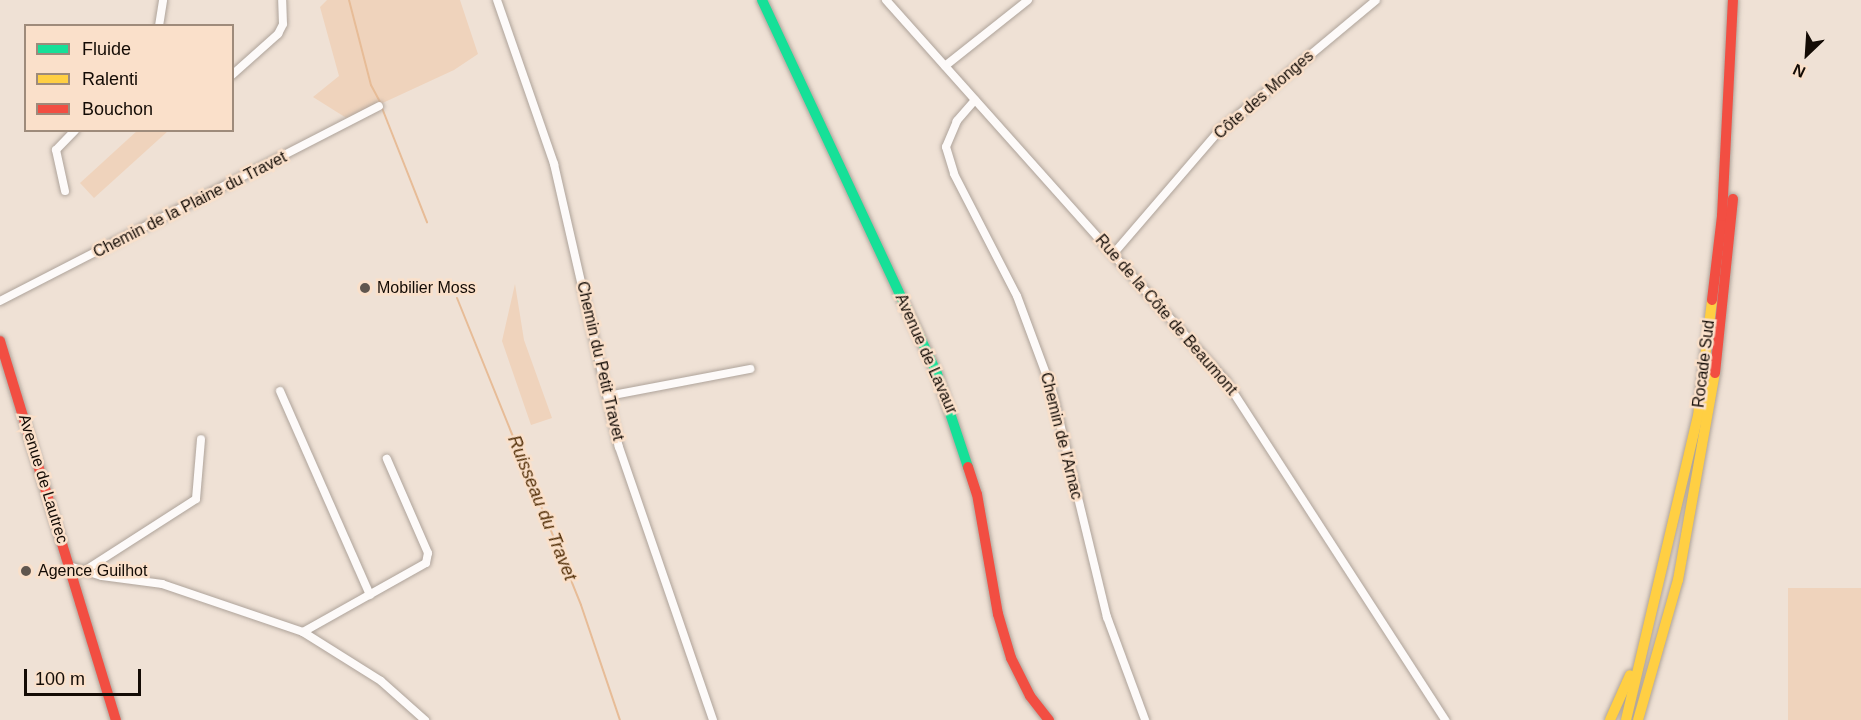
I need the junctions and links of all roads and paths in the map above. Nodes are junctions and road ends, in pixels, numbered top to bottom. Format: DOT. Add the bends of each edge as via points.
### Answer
graph roads {
  1 [pos="163,0"];
  2 [pos="282,0"];
  3 [pos="497,0"];
  4 [pos="762,0"];
  5 [pos="886,0"];
  6 [pos="1028,0"];
  7 [pos="1377,0"];
  8 [pos="1733,0"];
  9 [pos="1744,0"];
  10 [pos="159,24"];
  11 [pos="945,66"];
  12 [pos="234,73"];
  13 [pos="975,100"];
  14 [pos="379,106"];
  15 [pos="73,132"];
  16 [pos="65,191"];
  17 [pos="1114,253"];
  18 [pos="0,301"];
  19 [pos="0,341"];
  20 [pos="750,369"];
  21 [pos="280,391"];
  22 [pos="608,396"];
  23 [pos="201,438"];
  24 [pos="387,459"];
  25 [pos="69,566"];
  26 [pos="84,571"];
  27 [pos="370,594"];
  28 [pos="1656,605"];
  29 [pos="303,632"];
  30 [pos="116,720"];
  31 [pos="425,720"];
  32 [pos="713,720"];
  33 [pos="1049,720"];
  34 [pos="1145,720"];
  35 [pos="1445,720"];
  36 [pos="1610,720"];
  37 [pos="1626,720"];
  38 [pos="1638,720"];
  1 -- 10 [label="street"];
  2 -- 12 [label="street" via="283,24 278,34"];
  3 -- 22 [label="street, Chemin du Petit Travet" via="554,164"];
  4 -- 33 [label="main road, Avenue de Lavaur" via="937,374 976,494 998,614 1011,658 1030,696"];
  5 -- 11 [label="street, Rue de la Côte de Beaumont"];
  6 -- 11 [label="street"];
  7 -- 17 [label="street, Côte des Monges" via="1219,131"];
  8 -- 28 [label="main road, Rocade Sud" via="1722,216 1698,416"];
  9 -- 38 [label="main road, Rocade Sud" via="1732,222 1720,342 1678,580"];
  11 -- 13 [label="street, Rue de la Côte de Beaumont"];
  13 -- 17 [label="street, Rue de la Côte de Beaumont"];
  13 -- 34 [label="street, Chemin de l'Arnac" via="957,121 946,147 954,174 1017,296 1052,390 1107,617"];
  14 -- 18 [label="street, Chemin de la Plaine du Travet"];
  15 -- 16 [label="street" via="56,150"];
  17 -- 35 [label="street, Rue de la Côte de Beaumont" via="1226,381"];
  19 -- 25 [label="main road, Avenue de Lautrec"];
  20 -- 22 [label="street"];
  21 -- 27 [label="street"];
  22 -- 32 [label="street, Chemin du Petit Travet" via="619,447"];
  23 -- 26 [label="street" via="196,499"];
  24 -- 27 [label="street" via="428,553 426,563"];
  25 -- 26 [label="street"];
  25 -- 30 [label="main road, Avenue de Lautrec"];
  26 -- 29 [label="street" via="162,584"];
  27 -- 29 [label="street"];
  28 -- 36 [label="main road"];
  28 -- 37 [label="main road, Rocade Sud"];
  29 -- 31 [label="street" via="381,681"];
}
